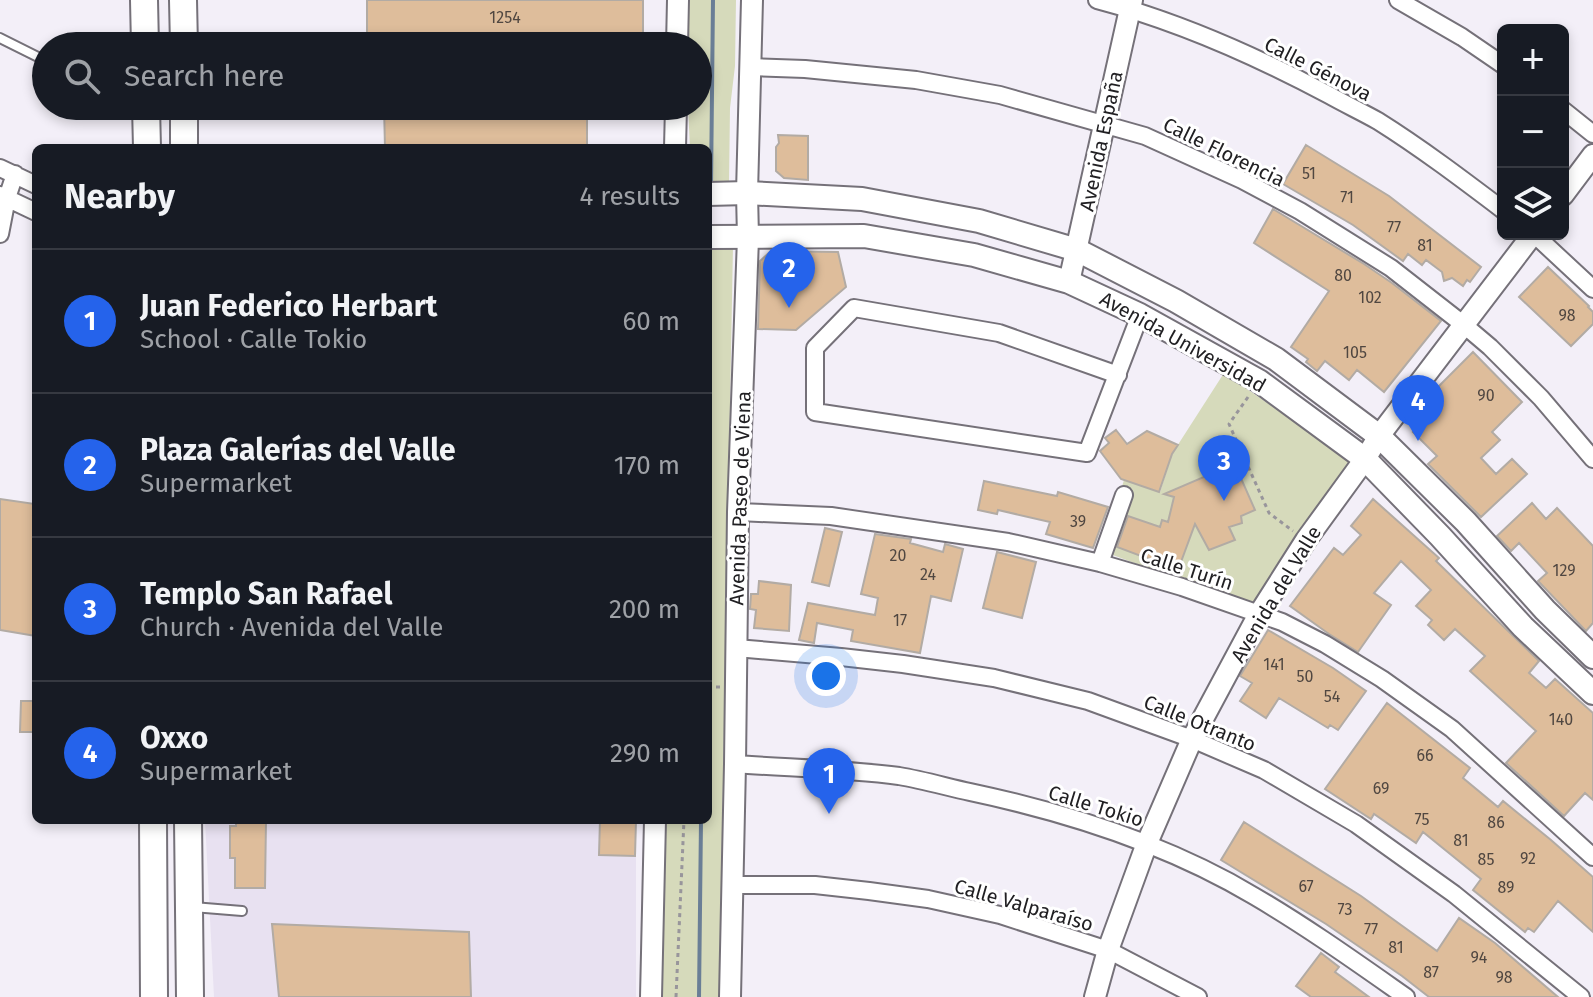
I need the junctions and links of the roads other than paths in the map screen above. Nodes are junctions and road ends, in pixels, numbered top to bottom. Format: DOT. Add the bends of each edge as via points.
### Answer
graph roads {
  1 [pos="144,0"];
  2 [pos="183,0"];
  3 [pos="678,0"];
  4 [pos="752,0"];
  5 [pos="1097,0"];
  6 [pos="1398,0"];
  7 [pos="1131,4"];
  8 [pos="145,32"];
  9 [pos="184,32"];
  10 [pos="677,32"];
  11 [pos="0,38"];
  12 [pos="32,54"];
  13 [pos="1497,61"];
  14 [pos="750,67"];
  15 [pos="1569,115"];
  16 [pos="146,120"];
  17 [pos="184,120"];
  18 [pos="676,120"];
  19 [pos="1105,125"];
  20 [pos="1593,134"];
  21 [pos="147,144"];
  22 [pos="184,144"];
  23 [pos="675,144"];
  24 [pos="1593,155"];
  25 [pos="8,171"];
  26 [pos="32,183"];
  27 [pos="1569,187"];
  28 [pos="728,194"];
  29 [pos="4,197"];
  30 [pos="1497,206"];
  31 [pos="32,210"];
  32 [pos="0,234"];
  33 [pos="728,238"];
  34 [pos="1529,240"];
  35 [pos="1540,240"];
  36 [pos="1077,250"];
  37 [pos="1069,282"];
  38 [pos="1593,289"];
  39 [pos="1140,315"];
  40 [pos="1464,325"];
  41 [pos="1118,375"];
  42 [pos="1379,436"];
  43 [pos="1365,459"];
  44 [pos="1593,459"];
  45 [pos="1124,495"];
  46 [pos="738,512"];
  47 [pos="1100,563"];
  48 [pos="1259,614"];
  49 [pos="736,648"];
  50 [pos="1593,657"];
  51 [pos="1593,693"];
  52 [pos="1192,739"];
  53 [pos="735,764"];
  54 [pos="153,824"];
  55 [pos="188,824"];
  56 [pos="655,824"];
  57 [pos="1147,843"];
  58 [pos="1593,857"];
  59 [pos="733,885"];
  60 [pos="188,907"];
  61 [pos="154,908"];
  62 [pos="242,911"];
  63 [pos="1108,950"];
  64 [pos="154,997"];
  65 [pos="190,997"];
  66 [pos="651,997"];
  67 [pos="730,997"];
  68 [pos="1095,997"];
  69 [pos="1198,997"];
  70 [pos="1406,997"];
  71 [pos="1581,997"];
  1 -- 8 [label="highway"];
  2 -- 9 [label="highway"];
  3 -- 10 [label="street"];
  4 -- 14 [label="street, Avenida Paseo de Viena"];
  5 -- 7 [label="street, Calle Génova"];
  6 -- 13 [label="street"];
  7 -- 19 [label="street, Avenida España"];
  7 -- 30 [label="street, Calle Génova" via="1288,73 1378,121"];
  11 -- 12 [label="lane"];
  14 -- 19 [label="street, Calle Florencia" via="916,80 1000,95"];
  14 -- 28 [label="street, Avenida Paseo de Viena"];
  15 -- 20 [label="street"];
  16 -- 21 [label="highway"];
  17 -- 22 [label="highway"];
  18 -- 23 [label="street"];
  19 -- 36 [label="street, Avenida España"];
  19 -- 40 [label="street, Calle Florencia" via="1145,136 1300,211 1391,268"];
  24 -- 27 [label="street"];
  25 -- 26 [label="street"];
  25 -- 29 [label="street"];
  28 -- 33 [label="street, Avenida Paseo de Viena"];
  28 -- 36 [label="main road, Avenida Universidad" via="862,199 979,221"];
  29 -- 31 [label="street"];
  29 -- 32 [label="street"];
  33 -- 37 [label="main road, Avenida Universidad" via="864,236 974,255"];
  33 -- 46 [label="street, Avenida Paseo de Viena"];
  34 -- 40 [label="street, Avenida del Valle"];
  35 -- 38 [label="street"];
  36 -- 37 [label="street, Avenida España"];
  36 -- 42 [label="main road, Avenida Universidad" via="1276,359"];
  37 -- 39 [label="main road, Avenida Universidad"];
  39 -- 41 [label="street"];
  39 -- 43 [label="main road, Avenida Universidad" via="1259,381"];
  40 -- 42 [label="street, Avenida del Valle"];
  40 -- 44 [label="street, Calle Florencia" via="1541,398"];
  41 -- 41 [label="street" via="1087,453 815,412 815,348 854,308 999,333"];
  42 -- 43 [label="street, Avenida del Valle"];
  42 -- 50 [label="main road, Avenida Universidad"];
  43 -- 48 [label="street, Avenida del Valle"];
  43 -- 51 [label="main road, Avenida Universidad" via="1523,627"];
  45 -- 47 [label="street"];
  46 -- 47 [label="street, Calle Turín" via="885,522"];
  46 -- 49 [label="street, Avenida Paseo de Viena"];
  47 -- 48 [label="street, Calle Turín"];
  48 -- 52 [label="street, Avenida del Valle"];
  48 -- 58 [label="street, Calle Turín" via="1325,644 1452,729"];
  49 -- 52 [label="street, Calle Otranto" via="994,678 1088,701"];
  49 -- 53 [label="street, Avenida Paseo de Viena"];
  52 -- 57 [label="street, Avenida del Valle"];
  52 -- 71 [label="street, Calle Otranto" via="1264,770 1356,824 1454,894"];
  53 -- 57 [label="street, Calle Tokio" via="900,777 1088,822"];
  53 -- 59 [label="street, Avenida Paseo de Viena"];
  54 -- 61 [label="highway"];
  55 -- 60 [label="highway"];
  56 -- 66 [label="street"];
  57 -- 63 [label="street, Avenida del Valle"];
  57 -- 70 [label="street, Calle Tokio" via="1253,895"];
  59 -- 63 [label="street, Calle Valparaíso" via="815,885 928,899 1000,915"];
  59 -- 67 [label="street, Avenida Paseo de Viena"];
  60 -- 61 [label="highway"];
  60 -- 62 [label="lane"];
  60 -- 65 [label="highway"];
  61 -- 64 [label="highway"];
  63 -- 68 [label="street, Avenida del Valle"];
  63 -- 69 [label="street, Calle Valparaíso"];
}
